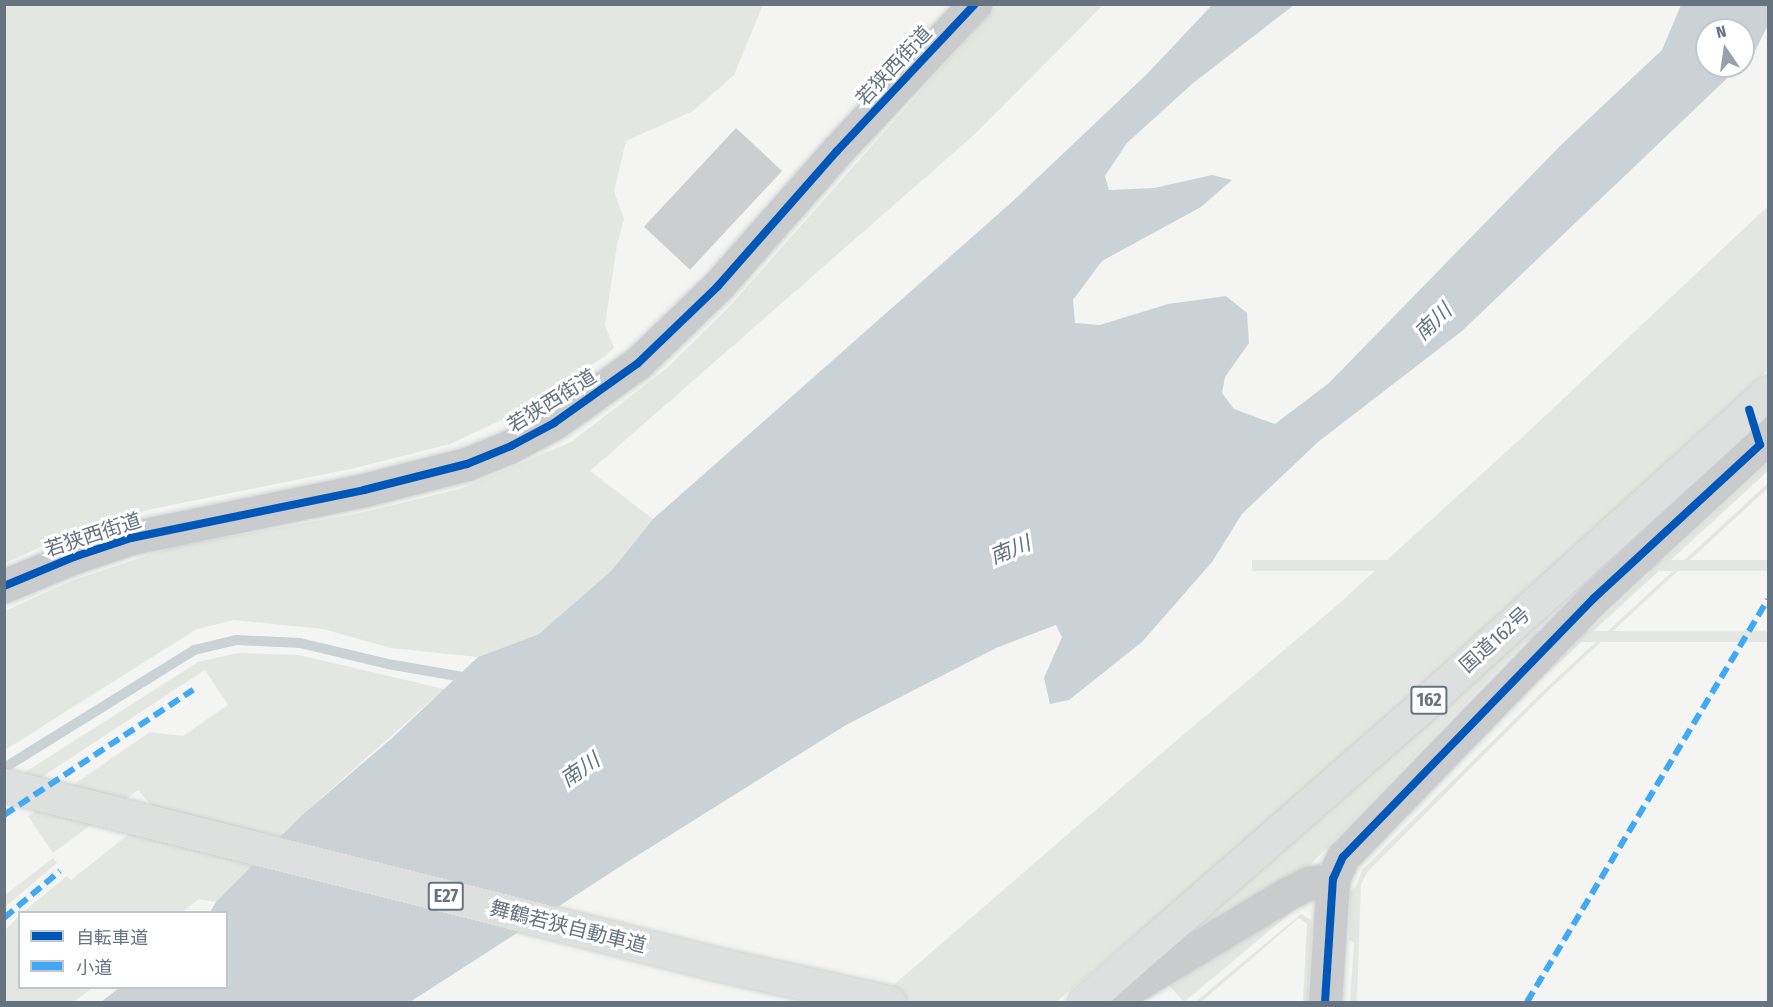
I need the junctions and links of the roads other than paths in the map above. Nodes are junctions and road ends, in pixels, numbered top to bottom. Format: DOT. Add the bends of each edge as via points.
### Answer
graph roads {
  1 [pos="975,4"];
  2 [pos="1759,401"];
  3 [pos="4,586"];
  4 [pos="4,785"];
  5 [pos="1333,879"];
  6 [pos="889,1002"];
  7 [pos="1084,1002"];
  8 [pos="1107,1002"];
  9 [pos="1325,1002"];
  1 -- 3 [label="street, 若狭西街道" via="703,301 638,363 554,423 511,446 457,466 364,490 131,538"];
  2 -- 5 [label="street" via="1760,445 1594,598 1343,857"];
  2 -- 7 [label="highway, 国道162号 / 162" via="1420,708"];
  4 -- 6 [label="highway, 舞鶴若狭自動車道 / E27" via="717,964"];
  5 -- 8 [label="street" via="1309,883 1287,894"];
  5 -- 9 [label="street"];
}
